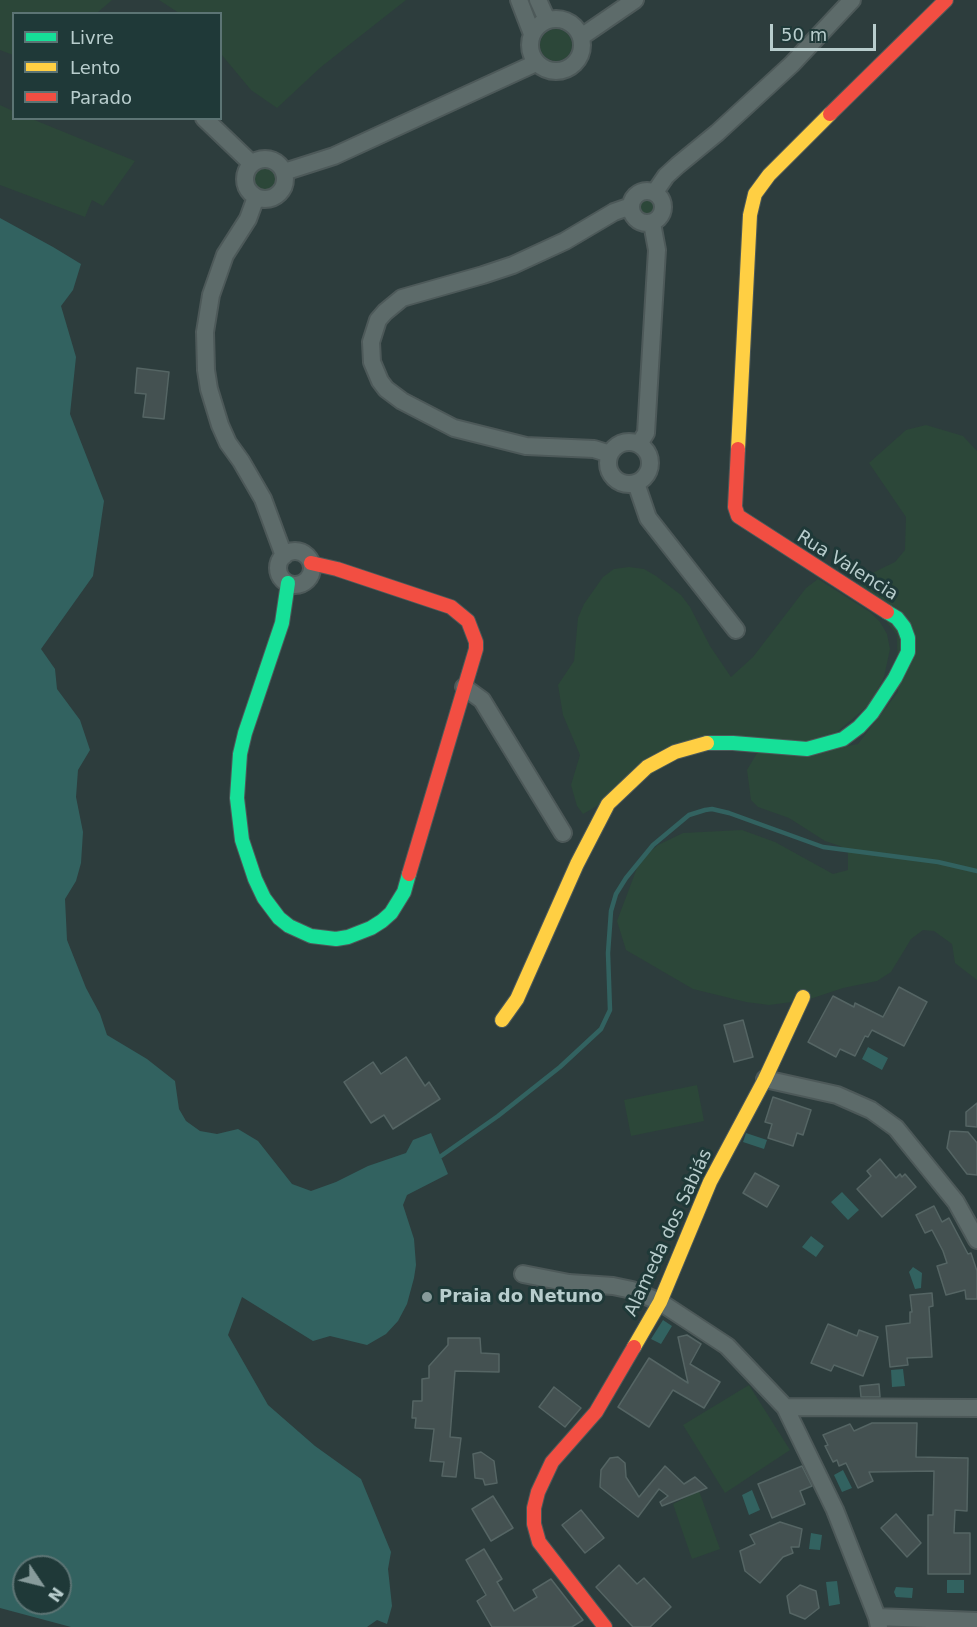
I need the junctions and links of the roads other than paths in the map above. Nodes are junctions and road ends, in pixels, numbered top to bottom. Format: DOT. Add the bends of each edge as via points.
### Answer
graph roads {
  1 [pos="519,0"];
  2 [pos="538,0"];
  3 [pos="635,0"];
  4 [pos="852,0"];
  5 [pos="946,0"];
  6 [pos="548,20"];
  7 [pos="532,34"];
  8 [pos="581,37"];
  9 [pos="536,63"];
  10 [pos="206,120"];
  11 [pos="252,164"];
  12 [pos="284,172"];
  13 [pos="655,192"];
  14 [pos="256,196"];
  15 [pos="631,206"];
  16 [pos="652,223"];
  17 [pos="639,444"];
  18 [pos="610,454"];
  19 [pos="636,483"];
  20 [pos="284,556"];
  21 [pos="311,563"];
  22 [pos="288,584"];
  23 [pos="736,630"];
  24 [pos="464,687"];
  25 [pos="563,833"];
  26 [pos="803,997"];
  27 [pos="502,1020"];
  28 [pos="765,1079"];
  29 [pos="977,1240"];
  30 [pos="523,1274"];
  31 [pos="660,1302"];
  32 [pos="785,1407"];
  33 [pos="977,1408"];
  34 [pos="977,1621"];
  35 [pos="878,1622"];
  36 [pos="605,1627"];
  1 -- 7 [label="street"];
  2 -- 6 [label="street"];
  3 -- 8 [label="street"];
  4 -- 13 [label="street" via="792,64 666,176"];
  5 -- 27 [label="street, Rua Valencia" via="769,175 754,194 750,215 735,507 738,516 897,618 908,638 908,652 872,713 843,738 807,749 707,742 675,752 647,767 630,782 608,804 517,999"];
  6 -- 7 [label="street"];
  6 -- 8 [label="street" via="567,22"];
  7 -- 9 [label="street" via="531,54"];
  8 -- 9 [label="street" via="582,47 573,65 554,72"];
  9 -- 12 [label="street" via="334,156"];
  10 -- 11 [label="street"];
  11 -- 12 [label="street" via="267,159 280,165"];
  11 -- 14 [label="street" via="247,170 246,185"];
  12 -- 14 [label="street" via="283,188 278,194 264,199"];
  13 -- 15 [label="street" via="636,194"];
  13 -- 16 [label="street" via="664,208"];
  14 -- 20 [label="street" via="248,219 225,255 211,295 205,361 220,425 263,499"];
  15 -- 16 [label="street" via="635,218"];
  15 -- 18 [label="street" via="513,265 402,297 378,320 371,342 372,362 386,389 454,428 526,446 594,449"];
  16 -- 17 [label="street" via="657,249 647,422 646,434"];
  17 -- 18 [label="street" via="623,443"];
  17 -- 19 [label="street" via="650,464 643,479"];
  18 -- 19 [label="street" via="609,470 614,477 620,482"];
  19 -- 23 [label="street" via="648,518"];
  20 -- 21 [label="street" via="302,554"];
  20 -- 22 [label="street" via="278,567 282,580"];
  21 -- 22 [label="street" via="306,581"];
  21 -- 24 [label="street" via="458,610 468,621 476,642"];
  22 -- 24 [label="street" via="276,644 245,733 237,798 242,840 255,879 270,908 289,926 311,936 336,939 371,928 391,913 404,892"];
  24 -- 25 [label="street" via="482,700"];
  26 -- 28 [label="street, Alameda dos Sabiás"];
  28 -- 29 [label="street" via="837,1095 872,1110 896,1128 956,1202"];
  28 -- 31 [label="street, Alameda dos Sabiás" via="710,1182"];
  30 -- 31 [label="street" via="633,1290"];
  31 -- 32 [label="street" via="727,1346"];
  31 -- 36 [label="street, Alameda dos Sabiás" via="596,1412 552,1462 534,1508 539,1542"];
  32 -- 33 [label="street"];
  32 -- 35 [label="street" via="835,1510"];
  34 -- 35 [label="street"];
}
